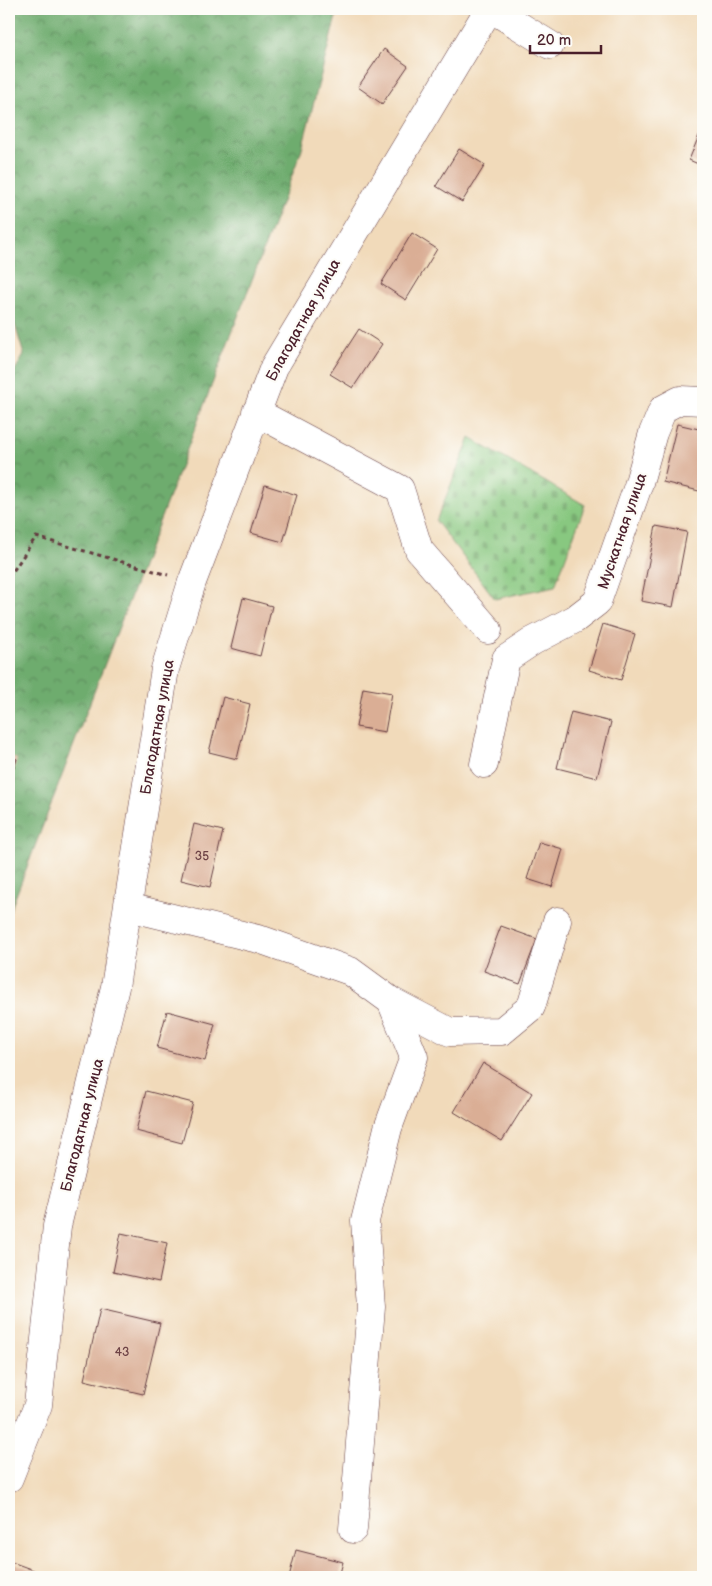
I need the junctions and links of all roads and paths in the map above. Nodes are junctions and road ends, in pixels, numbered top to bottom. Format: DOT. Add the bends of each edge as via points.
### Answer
graph roads {
  1 [pos="490,9"];
  2 [pos="550,45"];
  3 [pos="703,401"];
  4 [pos="256,412"];
  5 [pos="9,576"];
  6 [pos="192,582"];
  7 [pos="488,630"];
  8 [pos="484,764"];
  9 [pos="128,907"];
  10 [pos="557,921"];
  11 [pos="392,1001"];
  12 [pos="9,1478"];
  13 [pos="353,1529"];
  1 -- 2 [label="street"];
  1 -- 4 [label="street, Благодатная улица" via="274,367"];
  3 -- 8 [label="street, Мускатная улица" via="680,400 663,409 597,602 506,659"];
  4 -- 6 [label="street, Благодатная улица"];
  4 -- 7 [label="street" via="400,489 419,550"];
  5 -- 6 [label="path" via="36,537"];
  6 -- 9 [label="street, Благодатная улица" via="165,669"];
  9 -- 11 [label="street" via="262,940 350,971"];
  9 -- 12 [label="street, Благодатная улица" via="115,987 57,1226 38,1405"];
  10 -- 11 [label="street" via="531,1007 502,1031 450,1032"];
  11 -- 13 [label="street" via="414,1057 388,1128 365,1221 371,1307"];
}
